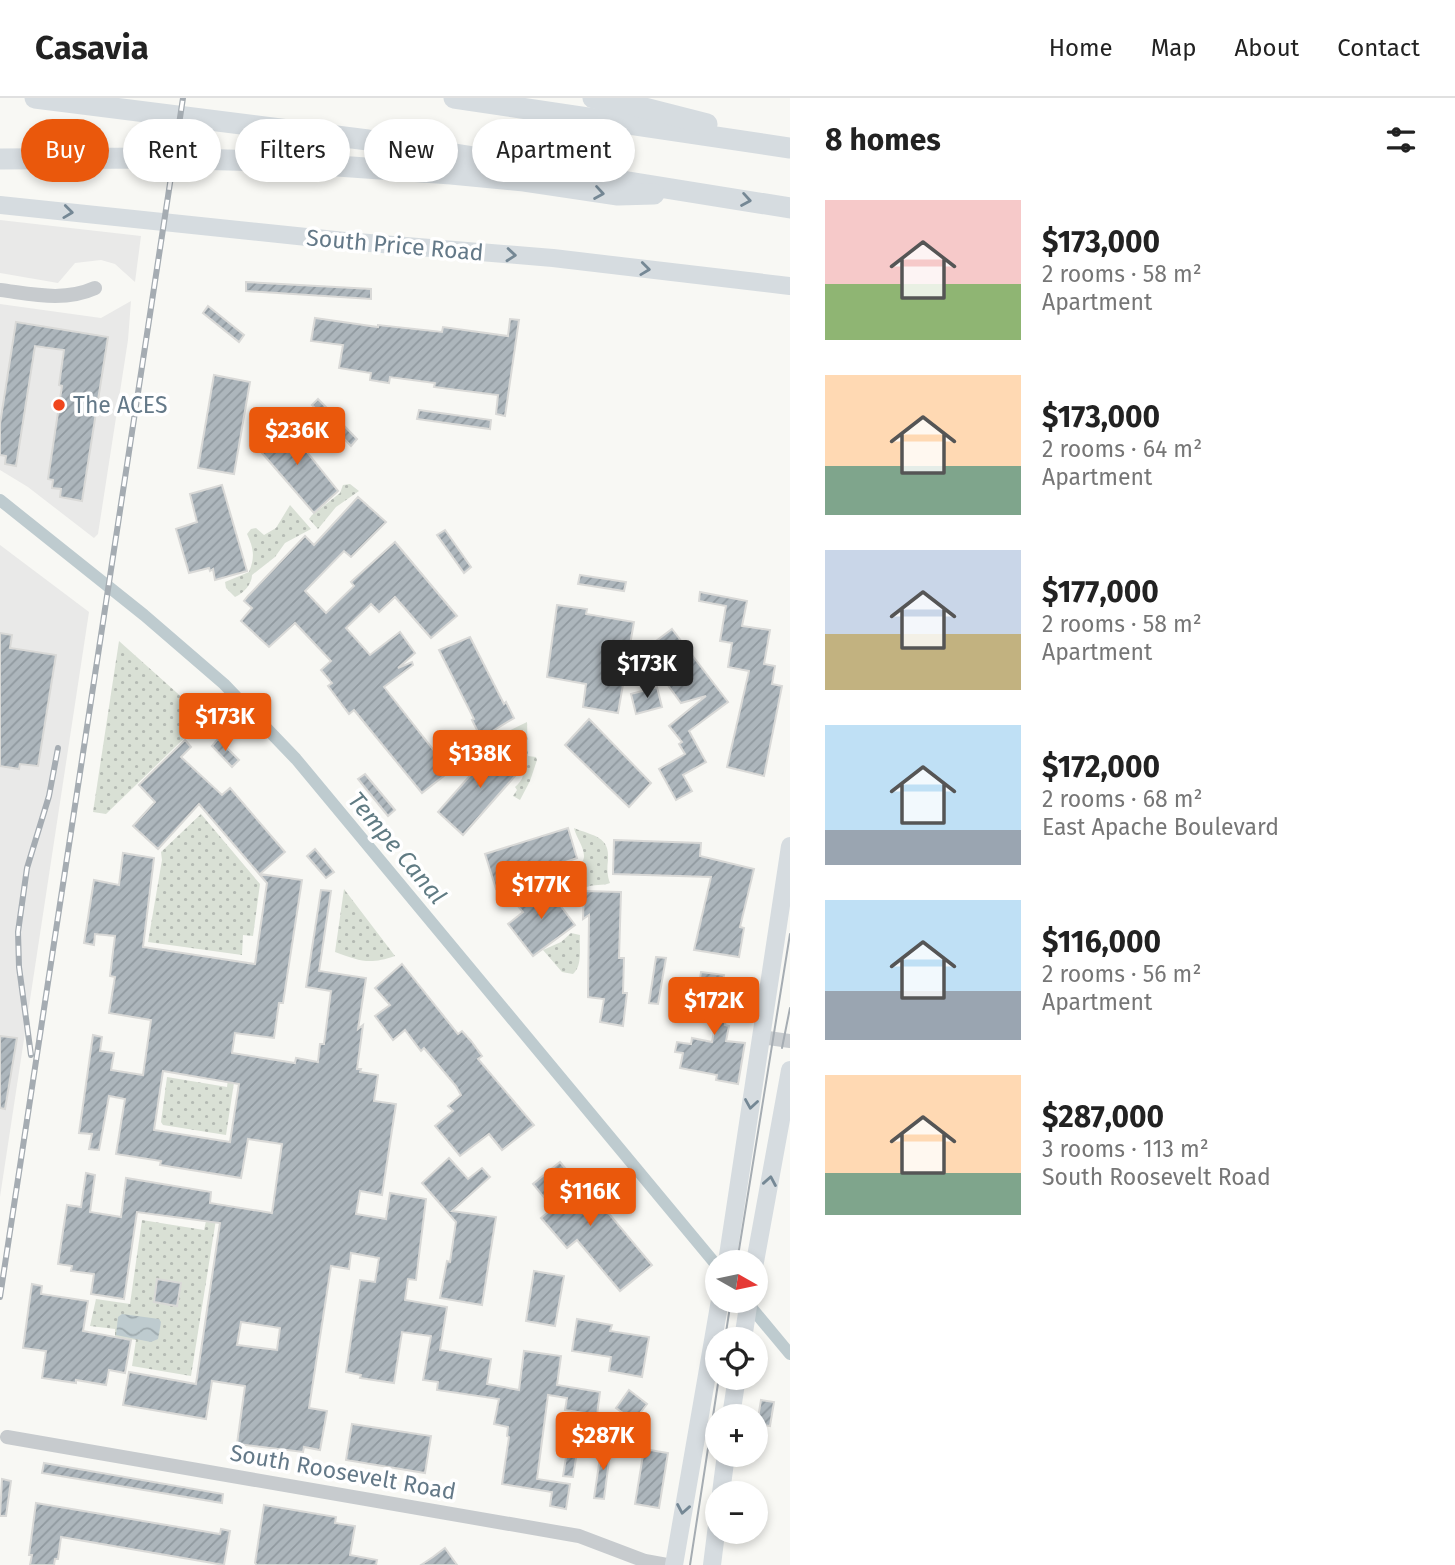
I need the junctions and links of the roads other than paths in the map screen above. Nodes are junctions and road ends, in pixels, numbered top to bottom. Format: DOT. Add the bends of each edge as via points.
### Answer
graph roads {
  1 [pos="35,98"];
  2 [pos="454,98"];
  3 [pos="593,98"];
  4 [pos="790,147"];
  5 [pos="0,159"];
  6 [pos="701,192"];
  7 [pos="0,205"];
  8 [pos="790,208"];
  9 [pos="790,286"];
  10 [pos="94,288"];
  11 [pos="0,290"];
  12 [pos="790,846"];
  13 [pos="761,1037"];
  14 [pos="790,1041"];
  15 [pos="790,1070"];
  16 [pos="729,1250"];
  17 [pos="757,1250"];
  18 [pos="718,1313"];
  19 [pos="7,1437"];
  20 [pos="715,1544"];
  21 [pos="667,1565"];
  22 [pos="674,1565"];
  23 [pos="712,1565"];
  1 -- 6 [label="highway" via="368,140"];
  2 -- 4 [label="highway"];
  3 -- 4 [label="highway"];
  5 -- 6 [label="highway, one-way" via="266,161 452,174 618,195"];
  6 -- 8 [label="highway, one-way"];
  7 -- 9 [label="main road, South Price Road, one-way" via="553,258"];
  10 -- 11 [label="street" via="66,298"];
  12 -- 13 [label="main road"];
  13 -- 14 [label="street"];
  13 -- 16 [label="main road, one-way"];
  17 -- 15 [label="main road, one-way"];
  18 -- 22 [label="main road, one-way"];
  19 -- 21 [label="street, South Roosevelt Road" via="579,1536"];
  20 -- 23 [label="main road"];
}
